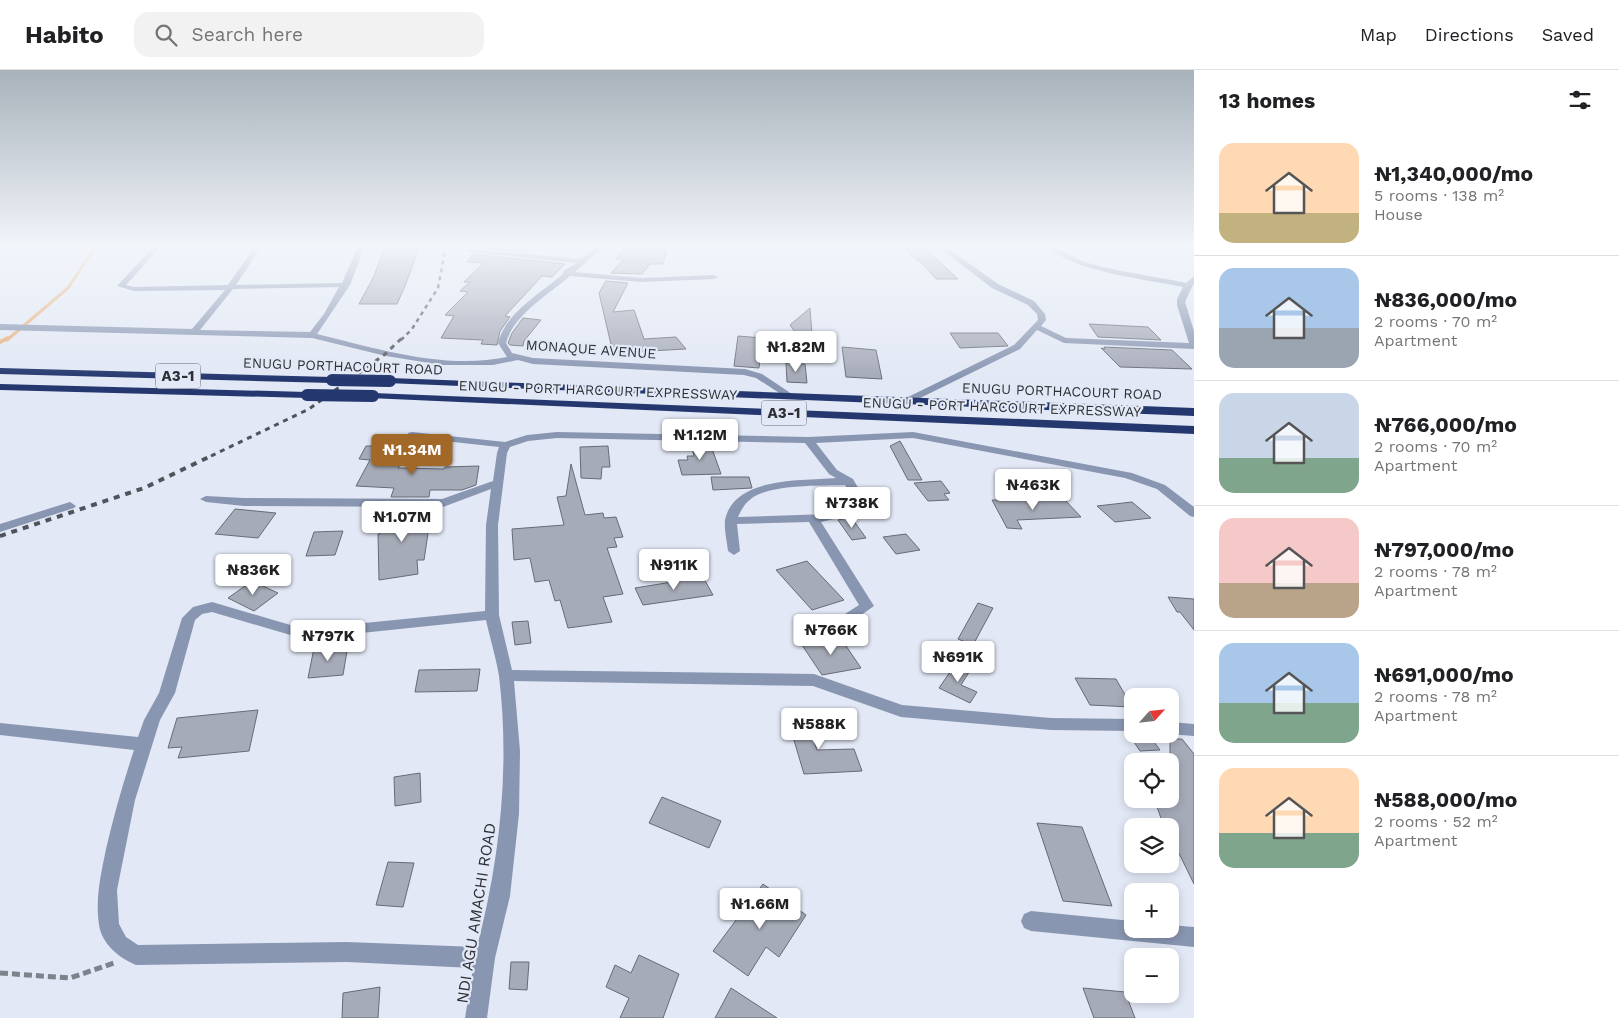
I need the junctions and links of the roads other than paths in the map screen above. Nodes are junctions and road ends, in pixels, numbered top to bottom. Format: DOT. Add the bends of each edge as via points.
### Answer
graph roads {
  1 [pos="228,290"];
  2 [pos="343,290"];
  3 [pos="546,290"];
  4 [pos="1004,290"];
  5 [pos="1186,290"];
  6 [pos="0,326"];
  7 [pos="1037,327"];
  8 [pos="192,333"];
  9 [pos="312,335"];
  10 [pos="1194,345"];
  11 [pos="516,358"];
  12 [pos="0,371"];
  13 [pos="2,387"];
  14 [pos="790,396"];
  15 [pos="910,400"];
  16 [pos="1194,412"];
  17 [pos="909,418"];
  18 [pos="1194,430"];
  19 [pos="412,435"];
  20 [pos="913,435"];
  21 [pos="808,440"];
  22 [pos="506,445"];
  23 [pos="849,481"];
  24 [pos="499,482"];
  25 [pos="206,499"];
  26 [pos="70,506"];
  27 [pos="1194,513"];
  28 [pos="813,519"];
  29 [pos="731,521"];
  30 [pos="0,528"];
  31 [pos="734,550"];
  32 [pos="492,614"];
  33 [pos="803,636"];
  34 [pos="506,675"];
  35 [pos="1124,725"];
  36 [pos="0,729"];
  37 [pos="1179,729"];
  38 [pos="1194,730"];
  39 [pos="144,744"];
  40 [pos="1031,920"];
  41 [pos="1194,937"];
  42 [pos="485,958"];
  43 [pos="476,1018"];
  1 -- 8 [label="street"];
  2 -- 9 [label="street"];
  3 -- 11 [label="street, MONAQUE AVENUE" via="505,332 503,348"];
  4 -- 7 [label="street" via="1031,303 1041,314 1042,320"];
  5 -- 10 [label="street" via="1180,310 1186,318"];
  6 -- 8 [label="street"];
  7 -- 10 [label="street" via="1064,340"];
  7 -- 15 [label="street" via="1017,347"];
  8 -- 9 [label="street"];
  9 -- 11 [label="street" via="384,354 466,364 489,364"];
  11 -- 14 [label="street, MONAQUE AVENUE" via="745,372 759,376"];
  12 -- 14 [label="highway, ENUGU PORTHACOURT ROAD / A3-1, bridge"];
  13 -- 17 [label="highway, ENUGU - PORT HARCOURT EXPRESSWAY / A3-1, bridge" via="373,396"];
  14 -- 15 [label="highway, ENUGU PORTHACOURT ROAD / A3-1"];
  15 -- 16 [label="highway, ENUGU PORTHACOURT ROAD / A3-1"];
  17 -- 18 [label="highway, ENUGU - PORT HARCOURT EXPRESSWAY / A3-1"];
  17 -- 20 [label="street"];
  19 -- 22 [label="street"];
  20 -- 21 [label="street"];
  20 -- 27 [label="street" via="1128,475 1160,487"];
  21 -- 22 [label="street" via="557,435 526,438"];
  21 -- 23 [label="street" via="833,472"];
  22 -- 24 [label="street, NDI AGU AMACHI ROAD"];
  23 -- 28 [label="street" via="864,508"];
  23 -- 29 [label="street" via="771,486 743,498"];
  24 -- 25 [label="street" via="443,503"];
  24 -- 32 [label="street, NDI AGU AMACHI ROAD" via="492,525"];
  26 -- 30 [label="street"];
  28 -- 29 [label="street"];
  28 -- 33 [label="street" via="867,606 840,624"];
  29 -- 31 [label="street"];
  32 -- 34 [label="street, NDI AGU AMACHI ROAD"];
  32 -- 39 [label="street" via="304,634 212,607 198,610 189,618 167,693 152,720"];
  34 -- 35 [label="street" via="814,680 901,710 1052,724"];
  34 -- 42 [label="street, NDI AGU AMACHI ROAD" via="512,751 510,814 500,896"];
  36 -- 39 [label="street"];
  37 -- 38 [label="street"];
  39 -- 42 [label="street" via="126,800 108,890 109,926 119,944 136,955 347,952"];
  40 -- 41 [label="street"];
  42 -- 43 [label="street, NDI AGU AMACHI ROAD"];
}
